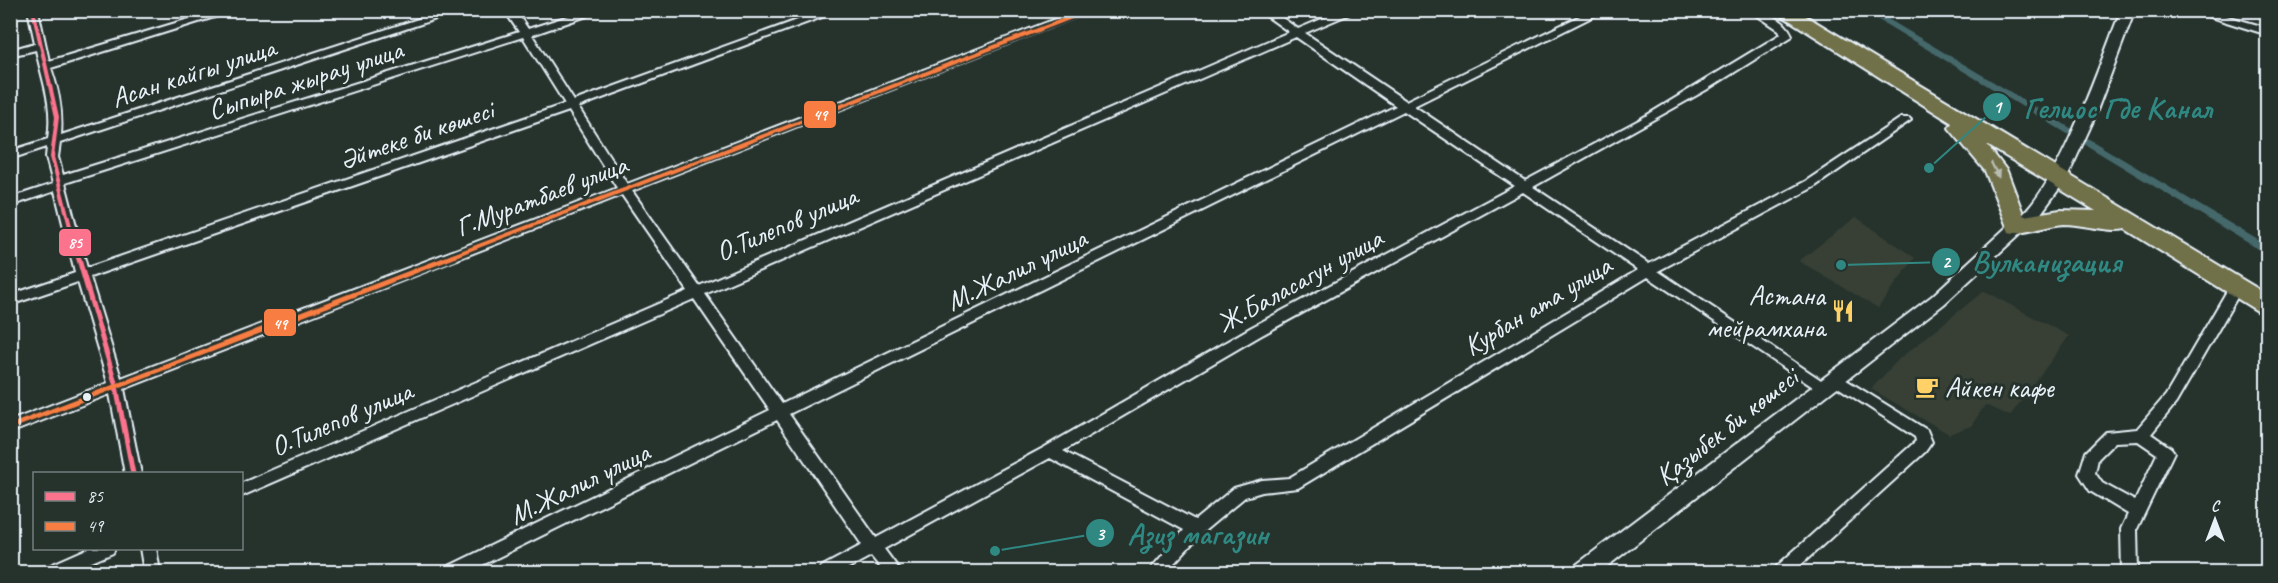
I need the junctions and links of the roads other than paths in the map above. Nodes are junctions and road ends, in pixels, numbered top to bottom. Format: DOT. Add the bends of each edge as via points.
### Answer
graph roads {
  1 [pos="33,10"];
  2 [pos="232,10"];
  3 [pos="458,10"];
  4 [pos="509,10"];
  5 [pos="599,10"];
  6 [pos="836,10"];
  7 [pos="1090,10"];
  8 [pos="1263,10"];
  9 [pos="1354,10"];
  10 [pos="1601,10"];
  11 [pos="1754,10"];
  12 [pos="2128,10"];
  13 [pos="2193,10"];
  14 [pos="1787,16"];
  15 [pos="2231,16"];
  16 [pos="2268,32"];
  17 [pos="1298,33"];
  18 [pos="526,34"];
  19 [pos="41,45"];
  20 [pos="10,53"];
  21 [pos="45,66"];
  22 [pos="571,106"];
  23 [pos="1406,106"];
  24 [pos="1944,110"];
  25 [pos="1905,120"];
  26 [pos="54,142"];
  27 [pos="10,155"];
  28 [pos="2061,175"];
  29 [pos="59,183"];
  30 [pos="1524,186"];
  31 [pos="624,190"];
  32 [pos="10,202"];
  33 [pos="2021,225"];
  34 [pos="2143,232"];
  35 [pos="1648,270"];
  36 [pos="82,274"];
  37 [pos="2236,287"];
  38 [pos="694,292"];
  39 [pos="2268,296"];
  40 [pos="10,300"];
  41 [pos="2268,306"];
  42 [pos="1829,383"];
  43 [pos="116,386"];
  44 [pos="779,414"];
  45 [pos="10,427"];
  46 [pos="2141,435"];
  47 [pos="1050,451"];
  48 [pos="133,472"];
  49 [pos="243,490"];
  50 [pos="2136,514"];
  51 [pos="1196,528"];
  52 [pos="873,547"];
  53 [pos="105,550"];
  54 [pos="148,550"];
  55 [pos="52,573"];
  56 [pos="152,573"];
  57 [pos="453,573"];
  58 [pos="827,573"];
  59 [pos="893,573"];
  60 [pos="1156,573"];
  61 [pos="1584,573"];
  62 [pos="1782,573"];
  63 [pos="2130,573"];
  1 -- 19 [label="street"];
  2 -- 21 [label="street"];
  3 -- 26 [label="street, Асан кайгы улица"];
  4 -- 18 [label="street"];
  5 -- 18 [label="street, Сыпыра жырау улица"];
  6 -- 22 [label="street, Әйтеке би көшесі"];
  7 -- 31 [label="street, Г.Муратбаев улица"];
  8 -- 17 [label="street"];
  9 -- 17 [label="street, О.Тилепов улица"];
  10 -- 23 [label="street, М.Жалил улица"];
  11 -- 14 [label="street"];
  12 -- 28 [label="main road, Қазыбек би көшесі"];
  13 -- 15 [label="street"];
  14 -- 24 [label="highway"];
  14 -- 28 [label="highway"];
  14 -- 30 [label="street, Ж.Баласагун улица" via="1785,38"];
  15 -- 16 [label="street"];
  17 -- 23 [label="street"];
  17 -- 38 [label="street, О.Тилепов улица"];
  18 -- 22 [label="street"];
  18 -- 29 [label="street, Сыпыра жырау улица"];
  19 -- 20 [label="street"];
  19 -- 21 [label="street"];
  21 -- 26 [label="street" via="57,117"];
  22 -- 31 [label="street"];
  22 -- 36 [label="street, Әйтеке би көшесі"];
  23 -- 30 [label="street"];
  23 -- 44 [label="street, М.Жалил улица"];
  24 -- 28 [label="highway"];
  24 -- 33 [label="highway, one-way" via="1988,158"];
  25 -- 35 [label="street, Курбан ата улица" via="1810,184"];
  26 -- 27 [label="street, Асан кайгы улица"];
  26 -- 29 [label="street" via="52,157"];
  28 -- 33 [label="main road, Қазыбек би көшесі"];
  28 -- 34 [label="highway"];
  28 -- 39 [label="highway"];
  29 -- 32 [label="street, Сыпыра жырау улица"];
  29 -- 36 [label="street"];
  30 -- 35 [label="street"];
  30 -- 47 [label="street, Ж.Баласагун улица" via="1255,332"];
  31 -- 38 [label="street"];
  31 -- 43 [label="street, Г.Муратбаев улица"];
  33 -- 34 [label="highway" via="2055,216 2087,216"];
  33 -- 42 [label="main road, Қазыбек би көшесі" via="1938,300"];
  34 -- 37 [label="highway"];
  35 -- 42 [label="street"];
  35 -- 51 [label="street, Курбан ата улица" via="1292,484 1240,492"];
  36 -- 40 [label="street, Әйтеке би көшесі"];
  36 -- 43 [label="street"];
  37 -- 41 [label="highway"];
  37 -- 46 [label="street" via="2171,399"];
  38 -- 44 [label="street"];
  38 -- 49 [label="street, О.Тилепов улица"];
  42 -- 61 [label="main road, Қазыбек би көшесі"];
  42 -- 62 [label="street" via="1922,434 1924,442"];
  43 -- 45 [label="street, Г.Муратбаев улица"];
  43 -- 48 [label="street"];
  44 -- 52 [label="street"];
  44 -- 57 [label="street, М.Жалил улица"];
  46 -- 50 [label="street" via="2166,452"];
  46 -- 50 [label="street" via="2111,436 2091,456 2087,474 2096,487 2133,508"];
  47 -- 51 [label="street"];
  47 -- 52 [label="street, Ж.Баласагун улица"];
  50 -- 63 [label="street" via="2129,529"];
  51 -- 60 [label="street, Курбан ата улица"];
  52 -- 58 [label="street, Ж.Баласагун улица"];
  52 -- 59 [label="street"];
  53 -- 55 [label="street"];
  54 -- 56 [label="street"];
}
